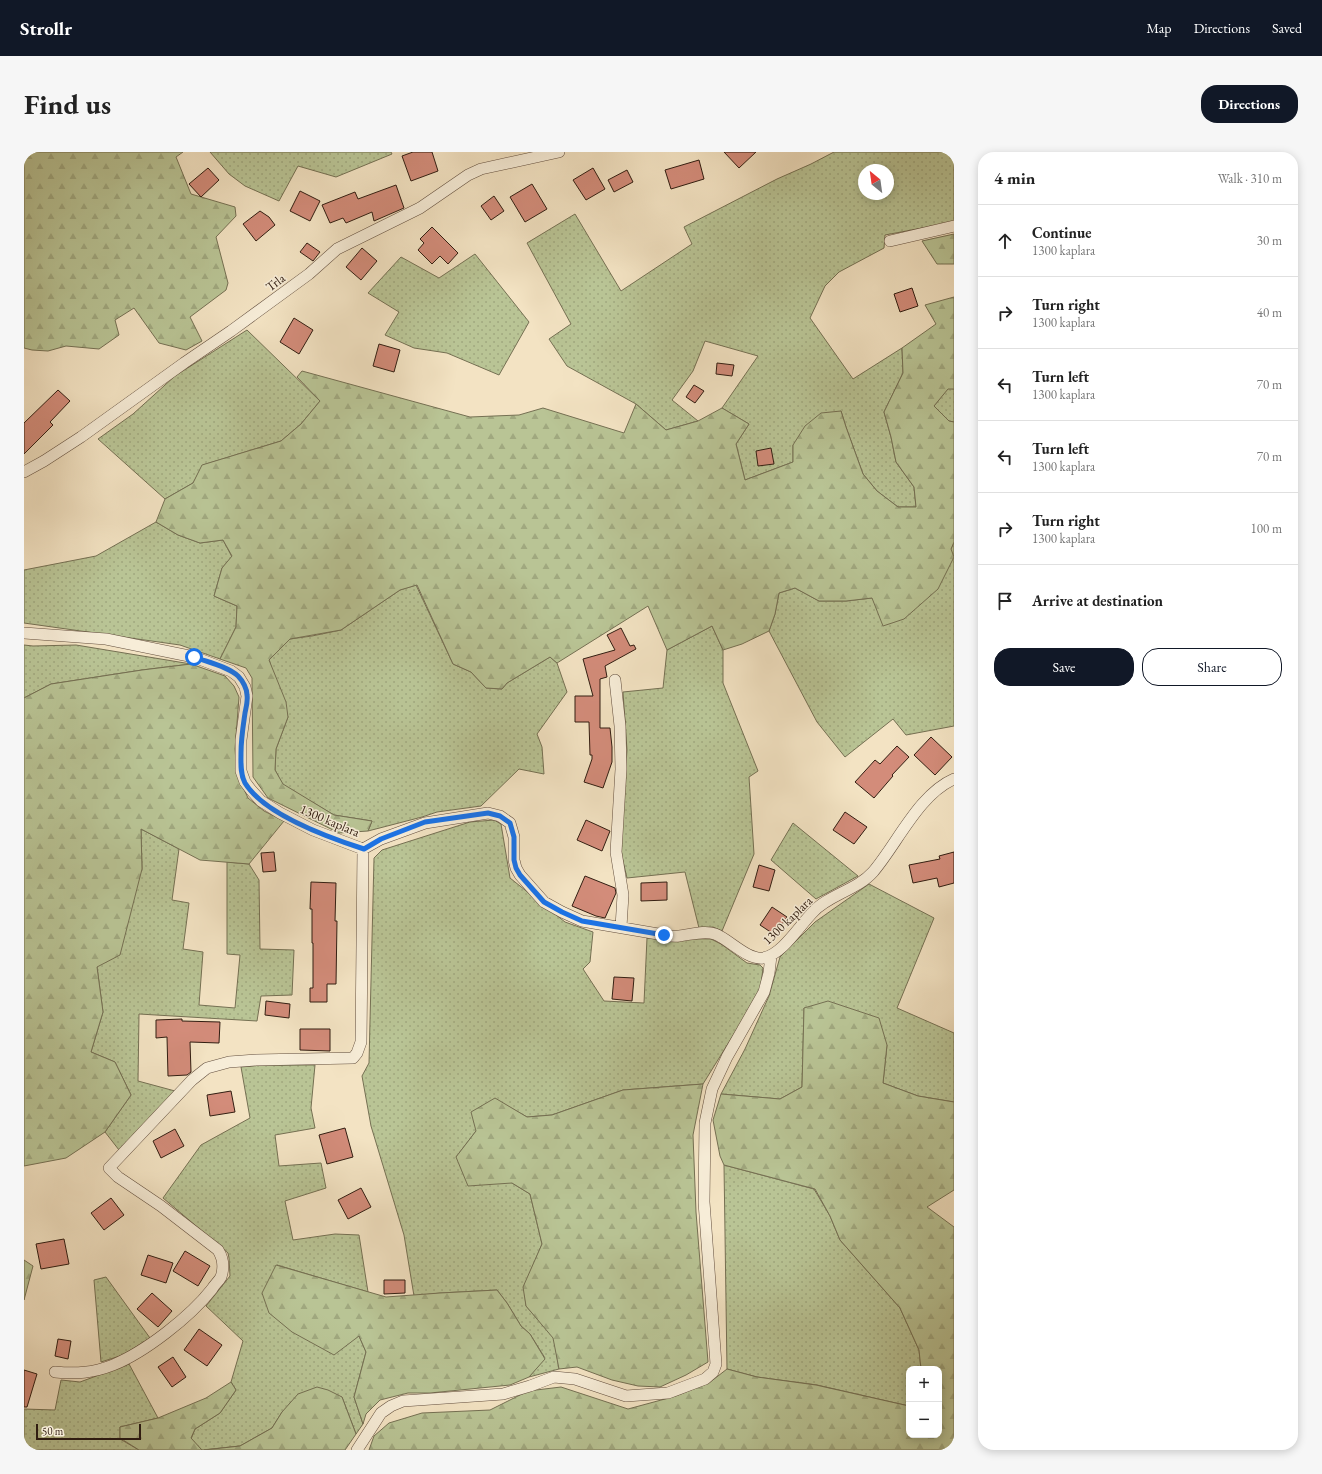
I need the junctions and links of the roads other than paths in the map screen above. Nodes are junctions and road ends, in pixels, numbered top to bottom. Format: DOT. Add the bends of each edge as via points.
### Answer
graph roads {
  1 [pos="559,152"];
  2 [pos="954,226"];
  3 [pos="890,241"];
  4 [pos="24,472"];
  5 [pos="24,633"];
  6 [pos="615,680"];
  7 [pos="954,779"];
  8 [pos="364,849"];
  9 [pos="621,927"];
  10 [pos="771,956"];
  11 [pos="56,1372"];
  12 [pos="357,1450"];
  1 -- 4 [label="street, Trla" via="481,169 420,208 337,249 309,274 231,331 81,436"];
  2 -- 3 [label="street"];
  5 -- 8 [label="street, 1300 kaplara" via="106,639 194,657 231,671 239,677 247,696 241,740 241,771 245,782 261,801 280,814"];
  6 -- 9 [label="street" via="620,726 621,769 616,852 623,895"];
  7 -- 10 [label="street, 1300 kaplara" via="935,791 916,812 872,873 814,910"];
  8 -- 9 [label="street, 1300 kaplara" via="381,839 425,822 494,814 510,823 514,837 516,868 544,902 582,921"];
  8 -- 11 [label="street" via="361,1042 357,1053 353,1058 229,1062 207,1068 192,1080 109,1168 218,1250 222,1257 220,1278 203,1300 166,1332 132,1356 112,1366 89,1372"];
  9 -- 10 [label="street, 1300 kaplara" via="677,936 714,934 758,958"];
  10 -- 12 [label="street" via="764,992 712,1089 705,1123 704,1202 716,1364 713,1372 705,1378 668,1392 647,1395 626,1396 575,1379 554,1377 503,1394 403,1401 390,1406 381,1414"];
}
